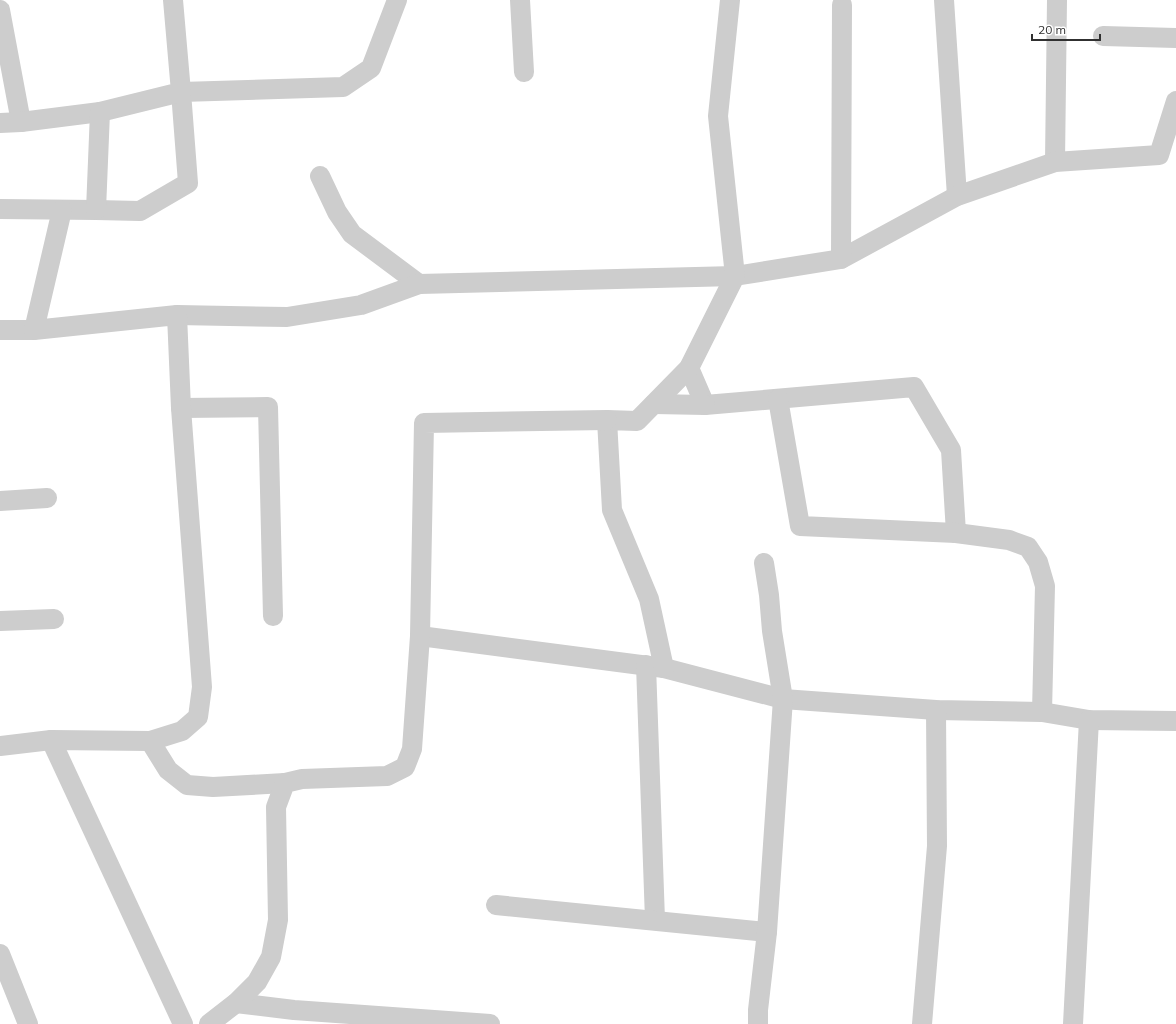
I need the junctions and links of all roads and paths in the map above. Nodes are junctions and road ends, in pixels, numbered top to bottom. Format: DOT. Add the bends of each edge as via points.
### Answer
graph roads {
  1 [pos="173,0"];
  2 [pos="397,0"];
  3 [pos="520,0"];
  4 [pos="730,0"];
  5 [pos="944,0"];
  6 [pos="1057,0"];
  7 [pos="842,6"];
  8 [pos="0,10"];
  9 [pos="1103,36"];
  10 [pos="1176,38"];
  11 [pos="524,72"];
  12 [pos="181,92"];
  13 [pos="1176,101"];
  14 [pos="100,112"];
  15 [pos="21,122"];
  16 [pos="0,123"];
  17 [pos="1055,162"];
  18 [pos="320,176"];
  19 [pos="957,196"];
  20 [pos="0,210"];
  21 [pos="62,210"];
  22 [pos="96,210"];
  23 [pos="841,259"];
  24 [pos="735,276"];
  25 [pos="419,284"];
  26 [pos="177,315"];
  27 [pos="0,330"];
  28 [pos="34,330"];
  29 [pos="689,368"];
  30 [pos="778,399"];
  31 [pos="654,404"];
  32 [pos="705,405"];
  33 [pos="181,408"];
  34 [pos="607,420"];
  35 [pos="47,498"];
  36 [pos="0,501"];
  37 [pos="956,533"];
  38 [pos="764,563"];
  39 [pos="273,616"];
  40 [pos="54,619"];
  41 [pos="0,621"];
  42 [pos="420,636"];
  43 [pos="655,667"];
  44 [pos="783,700"];
  45 [pos="936,710"];
  46 [pos="1042,712"];
  47 [pos="1089,720"];
  48 [pos="1176,721"];
  49 [pos="51,740"];
  50 [pos="150,741"];
  51 [pos="0,746"];
  52 [pos="285,783"];
  53 [pos="496,905"];
  54 [pos="655,920"];
  55 [pos="767,932"];
  56 [pos="0,954"];
  57 [pos="6,990"];
  58 [pos="236,1003"];
  59 [pos="28,1024"];
  60 [pos="183,1024"];
  61 [pos="209,1024"];
  62 [pos="490,1024"];
  63 [pos="758,1024"];
  64 [pos="922,1024"];
  65 [pos="1073,1024"];
  1 -- 12 [label="street"];
  2 -- 12 [label="street" via="371,68 343,88"];
  3 -- 11 [label="street"];
  4 -- 24 [label="street" via="718,116"];
  5 -- 19 [label="street"];
  6 -- 17 [label="street"];
  7 -- 23 [label="street"];
  8 -- 15 [label="street"];
  9 -- 10 [label="street"];
  12 -- 14 [label="street"];
  12 -- 22 [label="street" via="188,183 140,211"];
  13 -- 17 [label="street" via="1159,154"];
  14 -- 15 [label="street"];
  14 -- 22 [label="street"];
  15 -- 16 [label="street"];
  17 -- 19 [label="street"];
  18 -- 25 [label="street" via="337,212 352,234"];
  19 -- 23 [label="street"];
  20 -- 21 [label="street"];
  21 -- 22 [label="street"];
  21 -- 28 [label="street"];
  23 -- 24 [label="street"];
  24 -- 25 [label="street"];
  24 -- 29 [label="street"];
  25 -- 26 [label="street" via="360,305 287,317"];
  26 -- 28 [label="street"];
  26 -- 33 [label="street"];
  27 -- 28 [label="street"];
  29 -- 31 [label="street"];
  29 -- 32 [label="street"];
  30 -- 32 [label="street"];
  30 -- 37 [label="street" via="800,526"];
  30 -- 37 [label="street" via="914,387 951,450"];
  31 -- 32 [label="street"];
  31 -- 34 [label="street" via="637,421"];
  33 -- 39 [label="street" via="268,407"];
  33 -- 50 [label="street" via="202,687 198,718 182,731"];
  34 -- 42 [label="street" via="424,423"];
  34 -- 43 [label="street" via="612,510 649,599"];
  35 -- 36 [label="street"];
  37 -- 46 [label="street" via="1009,540 1028,548 1038,562 1045,586"];
  38 -- 44 [label="street"];
  40 -- 41 [label="street"];
  42 -- 43 [label="street"];
  42 -- 52 [label="street" via="412,749 405,767 387,776 302,779"];
  43 -- 44 [label="street"];
  43 -- 54 [label="street"];
  44 -- 45 [label="street"];
  44 -- 55 [label="street"];
  45 -- 46 [label="street"];
  45 -- 64 [label="street" via="937,846"];
  46 -- 47 [label="street"];
  47 -- 48 [label="street"];
  47 -- 65 [label="street"];
  49 -- 50 [label="street"];
  49 -- 51 [label="street"];
  49 -- 60 [label="street"];
  50 -- 52 [label="street" via="168,770 186,785 212,787"];
  52 -- 58 [label="street" via="276,807 278,920 271,957 257,982"];
  53 -- 54 [label="street"];
  54 -- 55 [label="street"];
  55 -- 63 [label="street"];
  56 -- 57 [label="street"];
  57 -- 59 [label="street"];
  58 -- 61 [label="street"];
  58 -- 62 [label="street" via="294,1010"];
}
